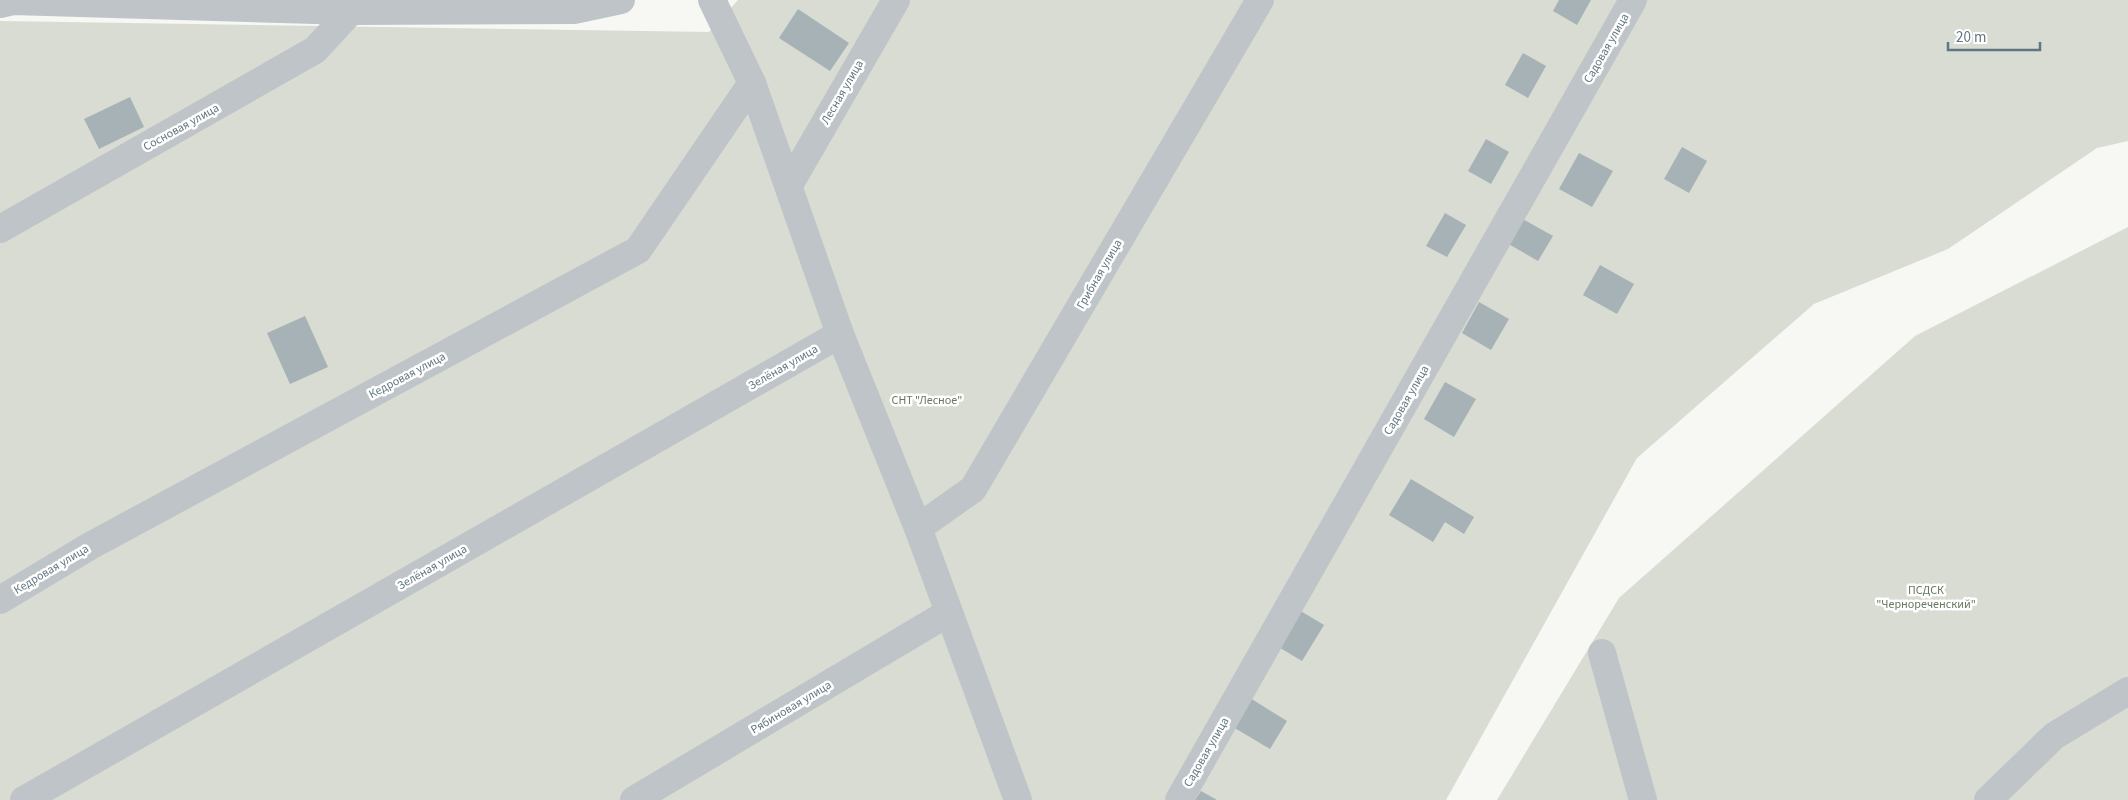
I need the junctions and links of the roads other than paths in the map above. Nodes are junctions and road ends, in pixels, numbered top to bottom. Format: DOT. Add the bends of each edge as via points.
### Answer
graph roads {
  1 [pos="620,0"];
  2 [pos="712,0"];
  3 [pos="896,0"];
  4 [pos="1260,0"];
  5 [pos="1632,0"];
  6 [pos="0,4"];
  7 [pos="351,11"];
  8 [pos="752,84"];
  9 [pos="789,184"];
  10 [pos="0,229"];
  11 [pos="840,334"];
  12 [pos="918,528"];
  13 [pos="0,600"];
  14 [pos="948,613"];
  15 [pos="1602,653"];
  16 [pos="2128,691"];
  17 [pos="24,800"];
  18 [pos="634,800"];
  19 [pos="1018,800"];
  20 [pos="1179,800"];
  21 [pos="1643,800"];
  22 [pos="1988,800"];
  1 -- 7 [label="street" via="574,10"];
  2 -- 8 [label="street"];
  3 -- 9 [label="street, Лесная улица"];
  4 -- 12 [label="street, Грибная улица" via="974,489"];
  5 -- 20 [label="street, Садовая улица"];
  6 -- 7 [label="street" via="13,1"];
  7 -- 10 [label="street, Сосновая улица" via="315,50"];
  8 -- 9 [label="street"];
  8 -- 13 [label="street, Кедровая улица" via="638,250 99,542"];
  9 -- 11 [label="street"];
  11 -- 12 [label="street"];
  11 -- 17 [label="street, Зелёная улица"];
  12 -- 14 [label="street"];
  14 -- 18 [label="street, Рябиновая улица"];
  14 -- 19 [label="street"];
  15 -- 21 [label="street"];
  16 -- 22 [label="street" via="2054,736"];
}
